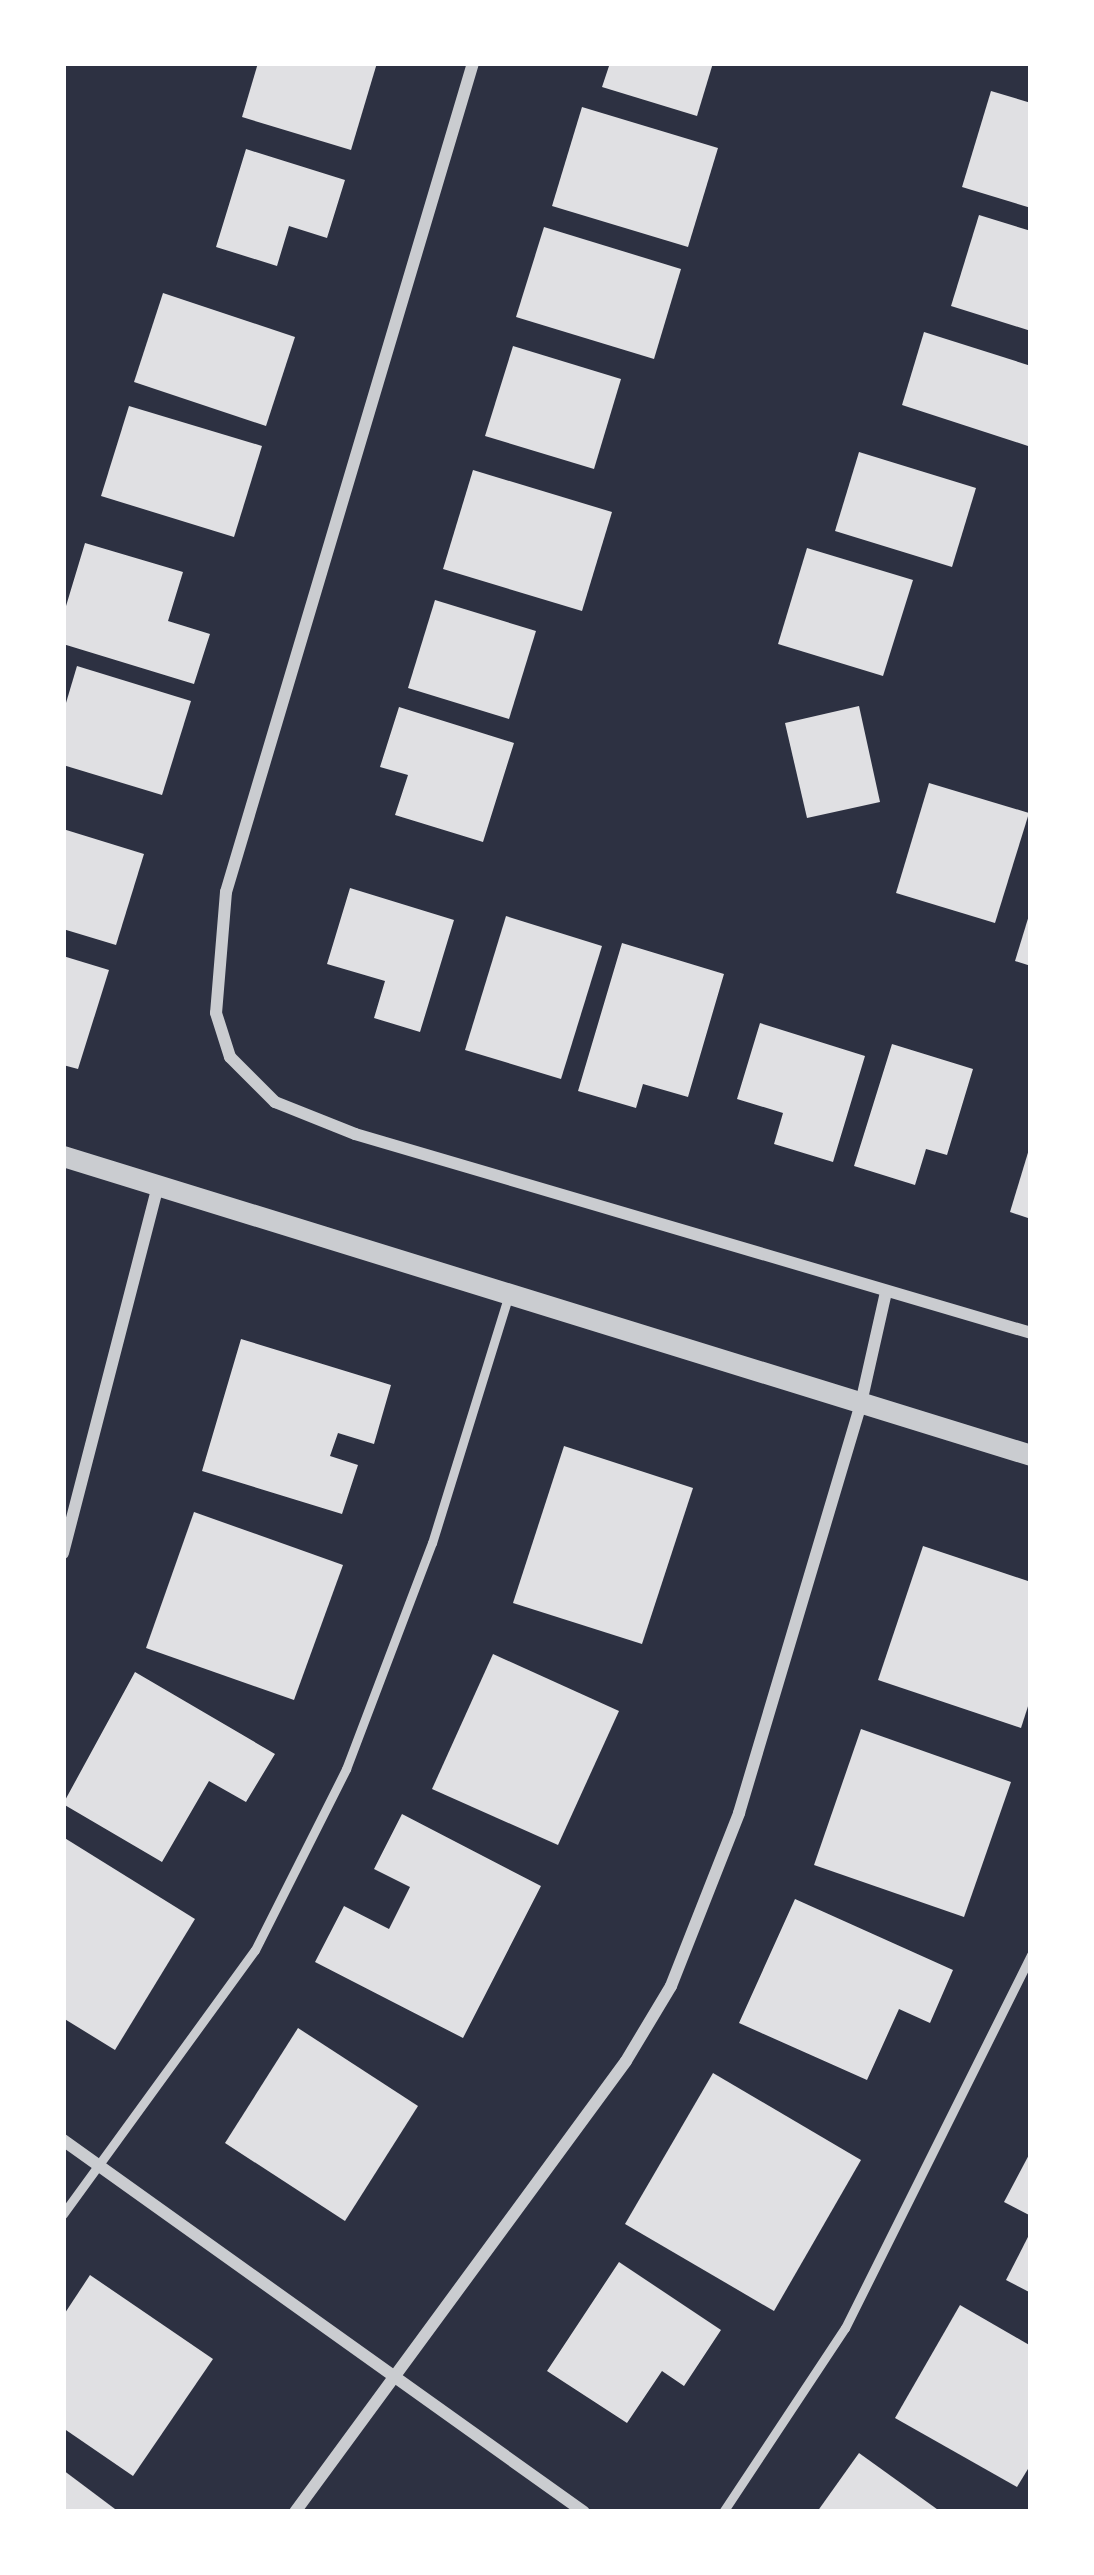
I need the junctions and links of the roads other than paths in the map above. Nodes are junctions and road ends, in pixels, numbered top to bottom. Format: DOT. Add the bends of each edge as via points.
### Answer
graph roads {
  1 [pos="473,63"];
  2 [pos="63,1156"];
  3 [pos="158,1186"];
  4 [pos="886,1292"];
  5 [pos="508,1294"];
  6 [pos="1031,1334"];
  7 [pos="861,1403"];
  8 [pos="1031,1455"];
  9 [pos="63,1552"];
  10 [pos="1031,1955"];
  11 [pos="63,2140"];
  12 [pos="99,2165"];
  13 [pos="63,2214"];
  14 [pos="399,2379"];
  15 [pos="295,2512"];
  16 [pos="584,2512"];
  17 [pos="723,2512"];
  1 -- 4 [label="street" via="226,892 216,1013 230,1057 275,1102 355,1134"];
  2 -- 3 [label="street"];
  3 -- 5 [label="street"];
  3 -- 9 [label="street"];
  4 -- 6 [label="street"];
  4 -- 7 [label="street"];
  5 -- 7 [label="street"];
  5 -- 12 [label="lane" via="432,1543 346,1769 255,1950"];
  7 -- 8 [label="street"];
  7 -- 14 [label="street" via="739,1813 671,1986"];
  10 -- 17 [label="lane" via="845,2328"];
  11 -- 12 [label="street"];
  12 -- 13 [label="lane"];
  12 -- 14 [label="street"];
  14 -- 15 [label="street"];
  14 -- 16 [label="street"];
}
